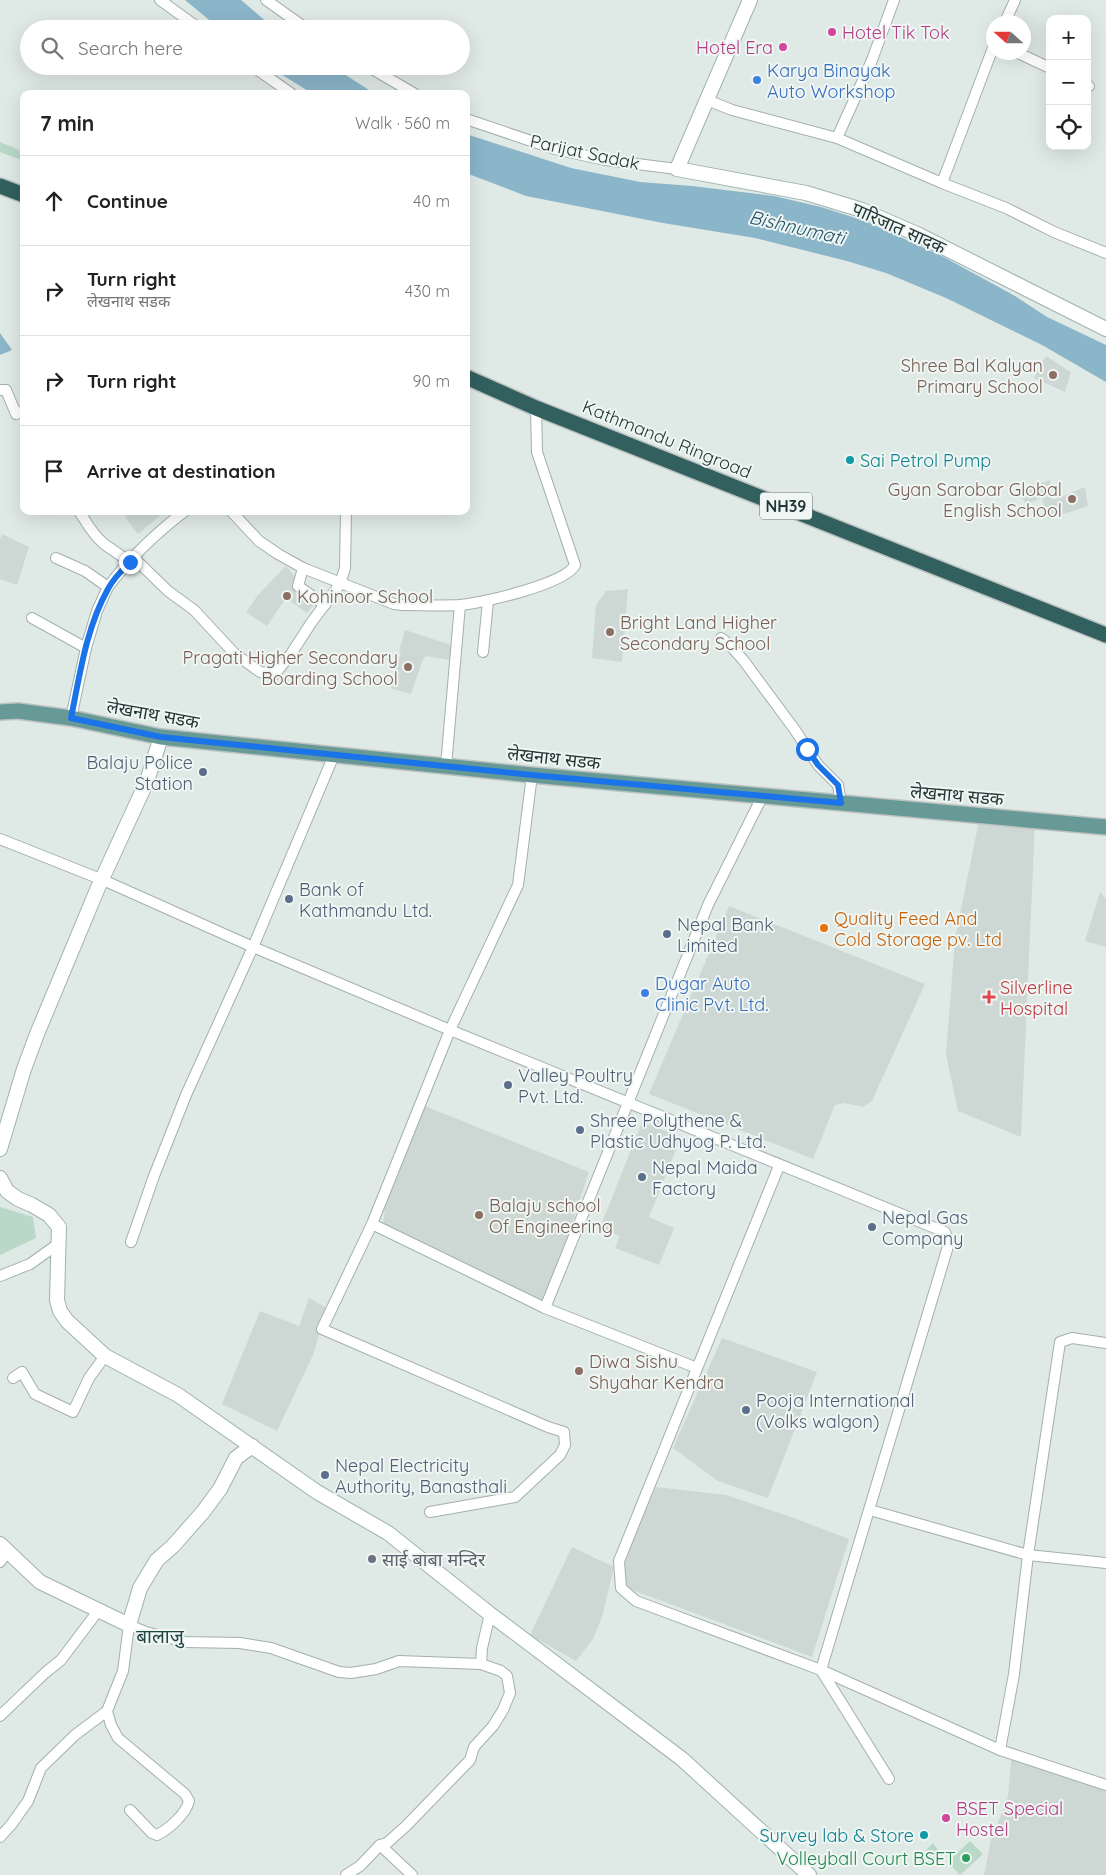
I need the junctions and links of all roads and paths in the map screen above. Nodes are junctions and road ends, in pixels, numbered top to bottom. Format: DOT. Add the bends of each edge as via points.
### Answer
graph roads {
  1 [pos="160,0"];
  2 [pos="266,0"];
  3 [pos="750,0"];
  4 [pos="894,0"];
  5 [pos="1015,0"];
  6 [pos="1008,15"];
  7 [pos="188,20"];
  8 [pos="294,20"];
  9 [pos="1031,59"];
  10 [pos="988,60"];
  11 [pos="1046,66"];
  12 [pos="265,75"];
  13 [pos="382,75"];
  14 [pos="286,90"];
  15 [pos="408,90"];
  16 [pos="707,100"];
  17 [pos="470,120"];
  18 [pos="837,138"];
  19 [pos="677,169"];
  20 [pos="942,183"];
  21 [pos="0,186"];
  22 [pos="20,194"];
  23 [pos="1106,253"];
  24 [pos="1106,329"];
  25 [pos="470,379"];
  26 [pos="0,390"];
  27 [pos="536,408"];
  28 [pos="20,412"];
  29 [pos="82,515"];
  30 [pos="180,515"];
  31 [pos="235,515"];
  32 [pos="346,515"];
  33 [pos="56,558"];
  34 [pos="132,560"];
  35 [pos="303,568"];
  36 [pos="340,584"];
  37 [pos="108,587"];
  38 [pos="488,601"];
  39 [pos="325,605"];
  40 [pos="460,605"];
  41 [pos="32,618"];
  42 [pos="1106,635"];
  43 [pos="721,638"];
  44 [pos="86,648"];
  45 [pos="483,652"];
  46 [pos="0,712"];
  47 [pos="71,718"];
  48 [pos="161,737"];
  49 [pos="334,755"];
  50 [pos="446,766"];
  51 [pos="532,775"];
  52 [pos="762,797"];
  53 [pos="841,803"];
  54 [pos="1106,827"];
  55 [pos="0,839"];
  56 [pos="103,880"];
  57 [pos="253,946"];
  58 [pos="450,1030"];
  59 [pos="628,1102"];
  60 [pos="0,1149"];
  61 [pos="779,1166"];
  62 [pos="0,1178"];
  63 [pos="372,1224"];
  64 [pos="131,1242"];
  65 [pos="58,1244"];
  66 [pos="0,1276"];
  67 [pos="545,1308"];
  68 [pos="1106,1343"];
  69 [pos="105,1356"];
  70 [pos="697,1368"];
  71 [pos="13,1378"];
  72 [pos="252,1446"];
  73 [pos="870,1510"];
  74 [pos="430,1512"];
  75 [pos="2,1553"];
  76 [pos="1028,1555"];
  77 [pos="1106,1564"];
  78 [pos="98,1611"];
  79 [pos="490,1614"];
  80 [pos="129,1625"];
  81 [pos="481,1664"];
  82 [pos="821,1670"];
  83 [pos="107,1711"];
  84 [pos="0,1716"];
  85 [pos="1000,1750"];
  86 [pos="889,1779"];
  87 [pos="1106,1785"];
  88 [pos="130,1810"];
  89 [pos="0,1837"];
  90 [pos="380,1845"];
  91 [pos="346,1875"];
  92 [pos="412,1875"];
  93 [pos="809,1875"];
  1 -- 7 [label="street"];
  2 -- 8 [label="street"];
  3 -- 16 [label="street"];
  4 -- 18 [label="street" via="872,60"];
  5 -- 6 [label="street"];
  9 -- 11 [label="street"];
  10 -- 20 [label="street"];
  12 -- 14 [label="street"];
  13 -- 15 [label="street"];
  16 -- 18 [label="street" via="732,110"];
  16 -- 19 [label="street"];
  17 -- 19 [label="street, Parijat Sadak" via="555,150"];
  18 -- 20 [label="street"];
  19 -- 24 [label="street, पारिजात सादक" via="789,189 862,210 919,235"];
  20 -- 23 [label="street"];
  21 -- 22 [label="highway"];
  25 -- 27 [label="highway, Kathmandu Ringroad / NH39"];
  26 -- 28 [label="street" via="6,390 16,414"];
  27 -- 38 [label="street" via="537,452 575,565 553,581"];
  27 -- 42 [label="highway, Kathmandu Ringroad / NH39"];
  29 -- 34 [label="street" via="104,543"];
  30 -- 34 [label="street"];
  31 -- 35 [label="street" via="259,541"];
  32 -- 36 [label="street" via="345,568"];
  33 -- 37 [label="street" via="85,571"];
  34 -- 37 [label="street"];
  34 -- 39 [label="street" via="194,610 234,653 260,672 275,674"];
  35 -- 36 [label="street"];
  35 -- 39 [label="street" via="298,586"];
  36 -- 39 [label="street"];
  36 -- 40 [label="street" via="394,604"];
  37 -- 44 [label="street"];
  38 -- 40 [label="street"];
  38 -- 45 [label="street"];
  40 -- 50 [label="street"];
  41 -- 44 [label="street"];
  43 -- 53 [label="street" via="744,661 818,765 838,785"];
  44 -- 47 [label="street"];
  46 -- 47 [label="main road, लेखनाथ सडक" via="18,711"];
  47 -- 48 [label="main road, लेखनाथ सडक"];
  48 -- 49 [label="main road, लेखनाथ सडक"];
  48 -- 56 [label="street" via="147,781"];
  49 -- 50 [label="main road, लेखनाथ सडक"];
  49 -- 57 [label="street"];
  50 -- 51 [label="main road, लेखनाथ सडक"];
  51 -- 52 [label="main road, लेखनाथ सडक"];
  51 -- 58 [label="street" via="518,886"];
  52 -- 53 [label="main road, लेखनाथ सडक"];
  52 -- 59 [label="street" via="708,905"];
  53 -- 54 [label="main road, लेखनाथ सडक"];
  55 -- 56 [label="street"];
  56 -- 57 [label="street"];
  56 -- 60 [label="street" via="24,1069"];
  57 -- 58 [label="street"];
  57 -- 64 [label="street" via="186,1095"];
  58 -- 59 [label="street"];
  58 -- 63 [label="street"];
  59 -- 61 [label="street"];
  59 -- 67 [label="street"];
  61 -- 70 [label="street"];
  61 -- 73 [label="street" via="944,1232 949,1244"];
  62 -- 65 [label="street" via="18,1200 32,1204 59,1227"];
  63 -- 67 [label="street"];
  63 -- 74 [label="street" via="322,1329 564,1432 565,1445 560,1456 515,1497"];
  65 -- 66 [label="street" via="30,1264"];
  65 -- 69 [label="street" via="57,1300 60,1311"];
  67 -- 70 [label="street"];
  68 -- 76 [label="street" via="1072,1338 1060,1342"];
  69 -- 71 [label="street" via="89,1378 73,1412 35,1394 22,1372"];
  69 -- 72 [label="street" via="178,1395"];
  70 -- 82 [label="street" via="619,1561 621,1588 636,1601"];
  72 -- 79 [label="street" via="317,1492 388,1533"];
  72 -- 80 [label="street" via="236,1458 220,1490 203,1512 157,1560 140,1588"];
  73 -- 76 [label="street"];
  73 -- 82 [label="street"];
  75 -- 78 [label="street" via="40,1582"];
  76 -- 77 [label="street"];
  76 -- 85 [label="street" via="1014,1674"];
  78 -- 80 [label="street"];
  78 -- 84 [label="street" via="61,1660"];
  79 -- 81 [label="street"];
  79 -- 93 [label="street" via="682,1759"];
  80 -- 81 [label="street" via="185,1642 271,1648 351,1674 400,1661"];
  80 -- 83 [label="street" via="123,1671"];
  81 -- 90 [label="street" via="507,1676 510,1693 503,1710 474,1746 470,1760 462,1770 406,1826 387,1843"];
  82 -- 85 [label="street"];
  82 -- 86 [label="street"];
  83 -- 88 [label="street" via="118,1738 185,1794 189,1801 164,1832 157,1835"];
  83 -- 89 [label="street" via="75,1735 41,1768 28,1801"];
  85 -- 87 [label="street"];
  90 -- 91 [label="street" via="360,1866"];
  90 -- 92 [label="street"];
}
